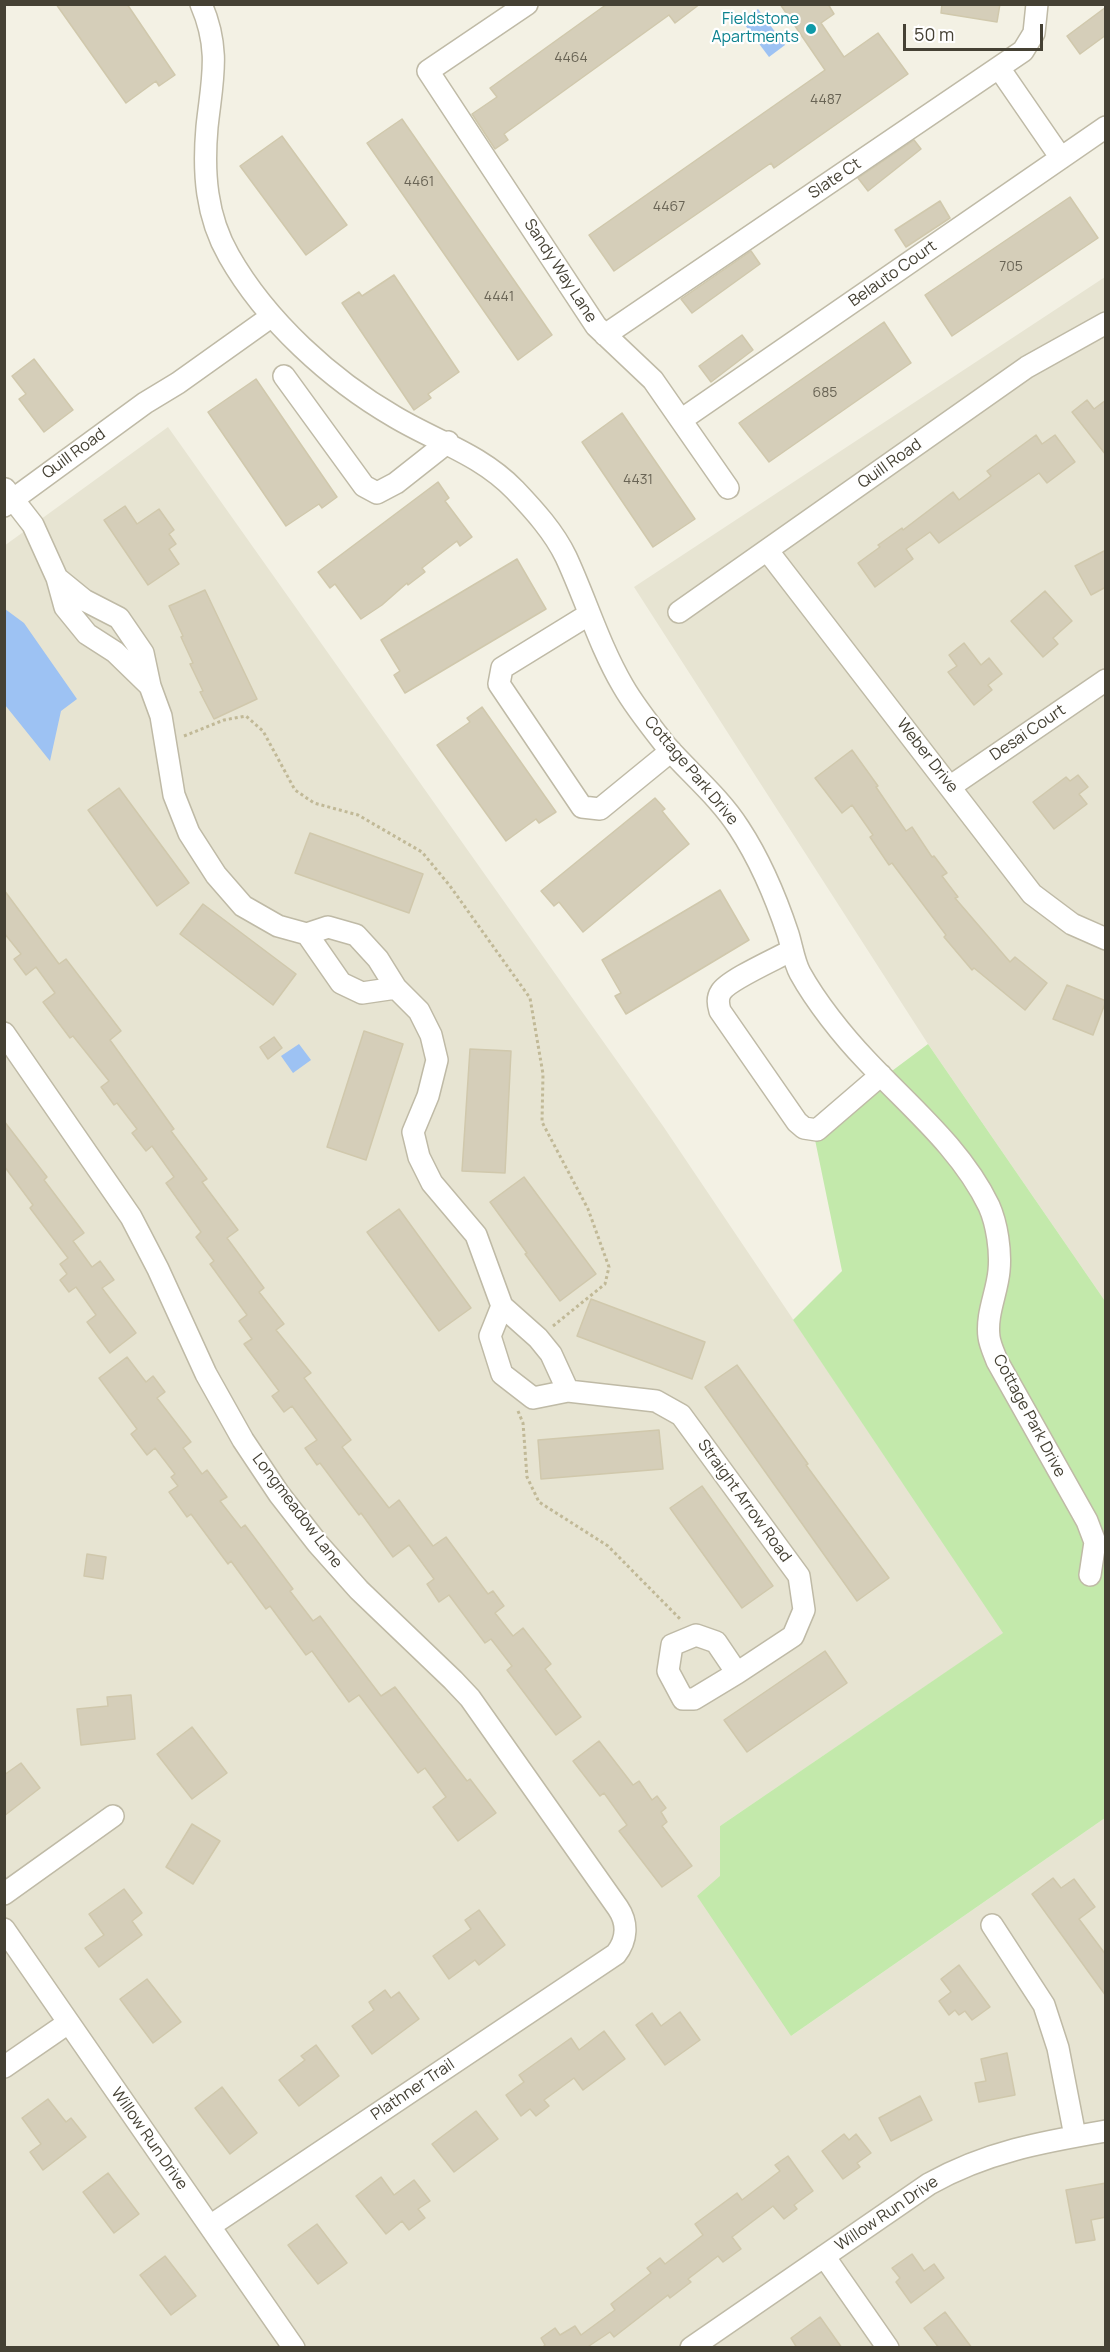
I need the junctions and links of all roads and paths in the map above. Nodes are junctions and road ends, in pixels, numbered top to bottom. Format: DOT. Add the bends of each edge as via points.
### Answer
graph roads {
  1 [pos="201,4"];
  2 [pos="527,4"];
  3 [pos="1037,4"];
  4 [pos="999,68"];
  5 [pos="1106,127"];
  6 [pos="1061,158"];
  7 [pos="272,316"];
  8 [pos="1106,323"];
  9 [pos="605,335"];
  10 [pos="284,376"];
  11 [pos="681,420"];
  12 [pos="448,442"];
  13 [pos="728,488"];
  14 [pos="7,498"];
  15 [pos="767,550"];
  16 [pos="57,578"];
  17 [pos="679,612"];
  18 [pos="588,615"];
  19 [pos="1106,680"];
  20 [pos="150,686"];
  21 [pos="166,744"];
  22 [pos="671,751"];
  23 [pos="951,786"];
  24 [pos="307,934"];
  25 [pos="1106,939"];
  26 [pos="792,950"];
  27 [pos="396,988"];
  28 [pos="4,1033"];
  29 [pos="880,1075"];
  30 [pos="502,1306"];
  31 [pos="538,1338"];
  32 [pos="568,1391"];
  33 [pos="514,1404"];
  34 [pos="1090,1575"];
  35 [pos="696,1635"];
  36 [pos="737,1673"];
  37 [pos="113,1816"];
  38 [pos="4,1894"];
  39 [pos="992,1925"];
  40 [pos="4,1929"];
  41 [pos="616,1954"];
  42 [pos="68,2023"];
  43 [pos="4,2067"];
  44 [pos="1106,2131"];
  45 [pos="1075,2136"];
  46 [pos="210,2226"];
  47 [pos="824,2256"];
  48 [pos="294,2348"];
  49 [pos="691,2348"];
  50 [pos="888,2348"];
  1 -- 7 [label="street, Cottage Park Drive" via="215,62 205,170 215,231"];
  2 -- 9 [label="street, Sandy Way Lane" via="429,71"];
  3 -- 4 [label="street, Slate Ct" via="1034,33 1023,51"];
  4 -- 6 [label="street"];
  4 -- 9 [label="street, Slate Ct"];
  5 -- 6 [label="street, Belauto Court"];
  6 -- 11 [label="street, Belauto Court"];
  7 -- 12 [label="street, Cottage Park Drive" via="343,383 396,418"];
  7 -- 14 [label="street, Quill Road"];
  8 -- 15 [label="street, Quill Road" via="1027,367"];
  9 -- 11 [label="street, Sandy Way Lane" via="653,380"];
  10 -- 12 [label="street" via="364,486 377,493"];
  11 -- 13 [label="street, Sandy Way Lane"];
  12 -- 18 [label="street, Cottage Park Drive" via="512,487 543,522 564,553"];
  14 -- 16 [label="street" via="33,525"];
  15 -- 17 [label="street, Quill Road"];
  15 -- 23 [label="street, Weber Drive"];
  16 -- 20 [label="street" via="65,607 87,634 115,652"];
  16 -- 20 [label="street" via="84,600 119,618 143,652"];
  18 -- 22 [label="street, Cottage Park Drive" via="625,690"];
  18 -- 22 [label="street" via="502,668 499,684 582,807 600,809"];
  19 -- 23 [label="street, Desai Court"];
  20 -- 21 [label="street"];
  21 -- 24 [label="street" via="174,795 189,833 216,875 243,906 278,926"];
  21 -- 31 [label="path" via="224,720 246,716 263,731 295,790 314,803 358,815 422,852 530,998 543,1074 542,1122 588,1209 609,1267 605,1284"];
  22 -- 26 [label="street, Cottage Park Drive" via="738,825 772,891"];
  23 -- 25 [label="street, Weber Drive" via="1032,894 1071,924"];
  24 -- 27 [label="street" via="341,982 362,993"];
  24 -- 27 [label="street" via="328,927 356,935 378,959"];
  26 -- 29 [label="street, Cottage Park Drive" via="798,970"];
  26 -- 29 [label="street" via="734,981 722,990 718,1000 720,1011 797,1122 811,1131 817,1130"];
  27 -- 30 [label="street" via="419,1011 437,1060 413,1132 418,1157 432,1183 476,1235"];
  28 -- 41 [label="street, Longmeadow Lane" via="130,1217 206,1374 279,1494 359,1590 470,1698 618,1908 625,1929"];
  29 -- 34 [label="street, Cottage Park Drive" via="951,1148 991,1210 998,1240 999,1271 990,1309 989,1337 997,1361 1087,1521 1095,1542"];
  30 -- 31 [label="street"];
  30 -- 32 [label="street, Straight Arrow Road" via="490,1336 502,1374 533,1398"];
  31 -- 32 [label="street" via="551,1354"];
  32 -- 36 [label="street, Straight Arrow Road" via="656,1401 681,1415 799,1576 804,1610 793,1636"];
  33 -- 35 [label="path" via="523,1424 526,1477 539,1502 608,1546"];
  35 -- 36 [label="street" via="716,1642"];
  35 -- 36 [label="street, Straight Arrow Road" via="672,1645 668,1671 683,1699 694,1699"];
  37 -- 38 [label="street"];
  39 -- 45 [label="street" via="1044,2005 1059,2048"];
  40 -- 42 [label="street, Willow Run Drive"];
  41 -- 46 [label="street, Plathner Trail"];
  42 -- 43 [label="street"];
  42 -- 46 [label="street, Willow Run Drive"];
  44 -- 45 [label="street, Willow Run Drive"];
  45 -- 47 [label="street, Willow Run Drive" via="1004,2151 949,2172"];
  46 -- 48 [label="street, Willow Run Drive"];
  47 -- 49 [label="street, Willow Run Drive"];
  47 -- 50 [label="street"];
}
